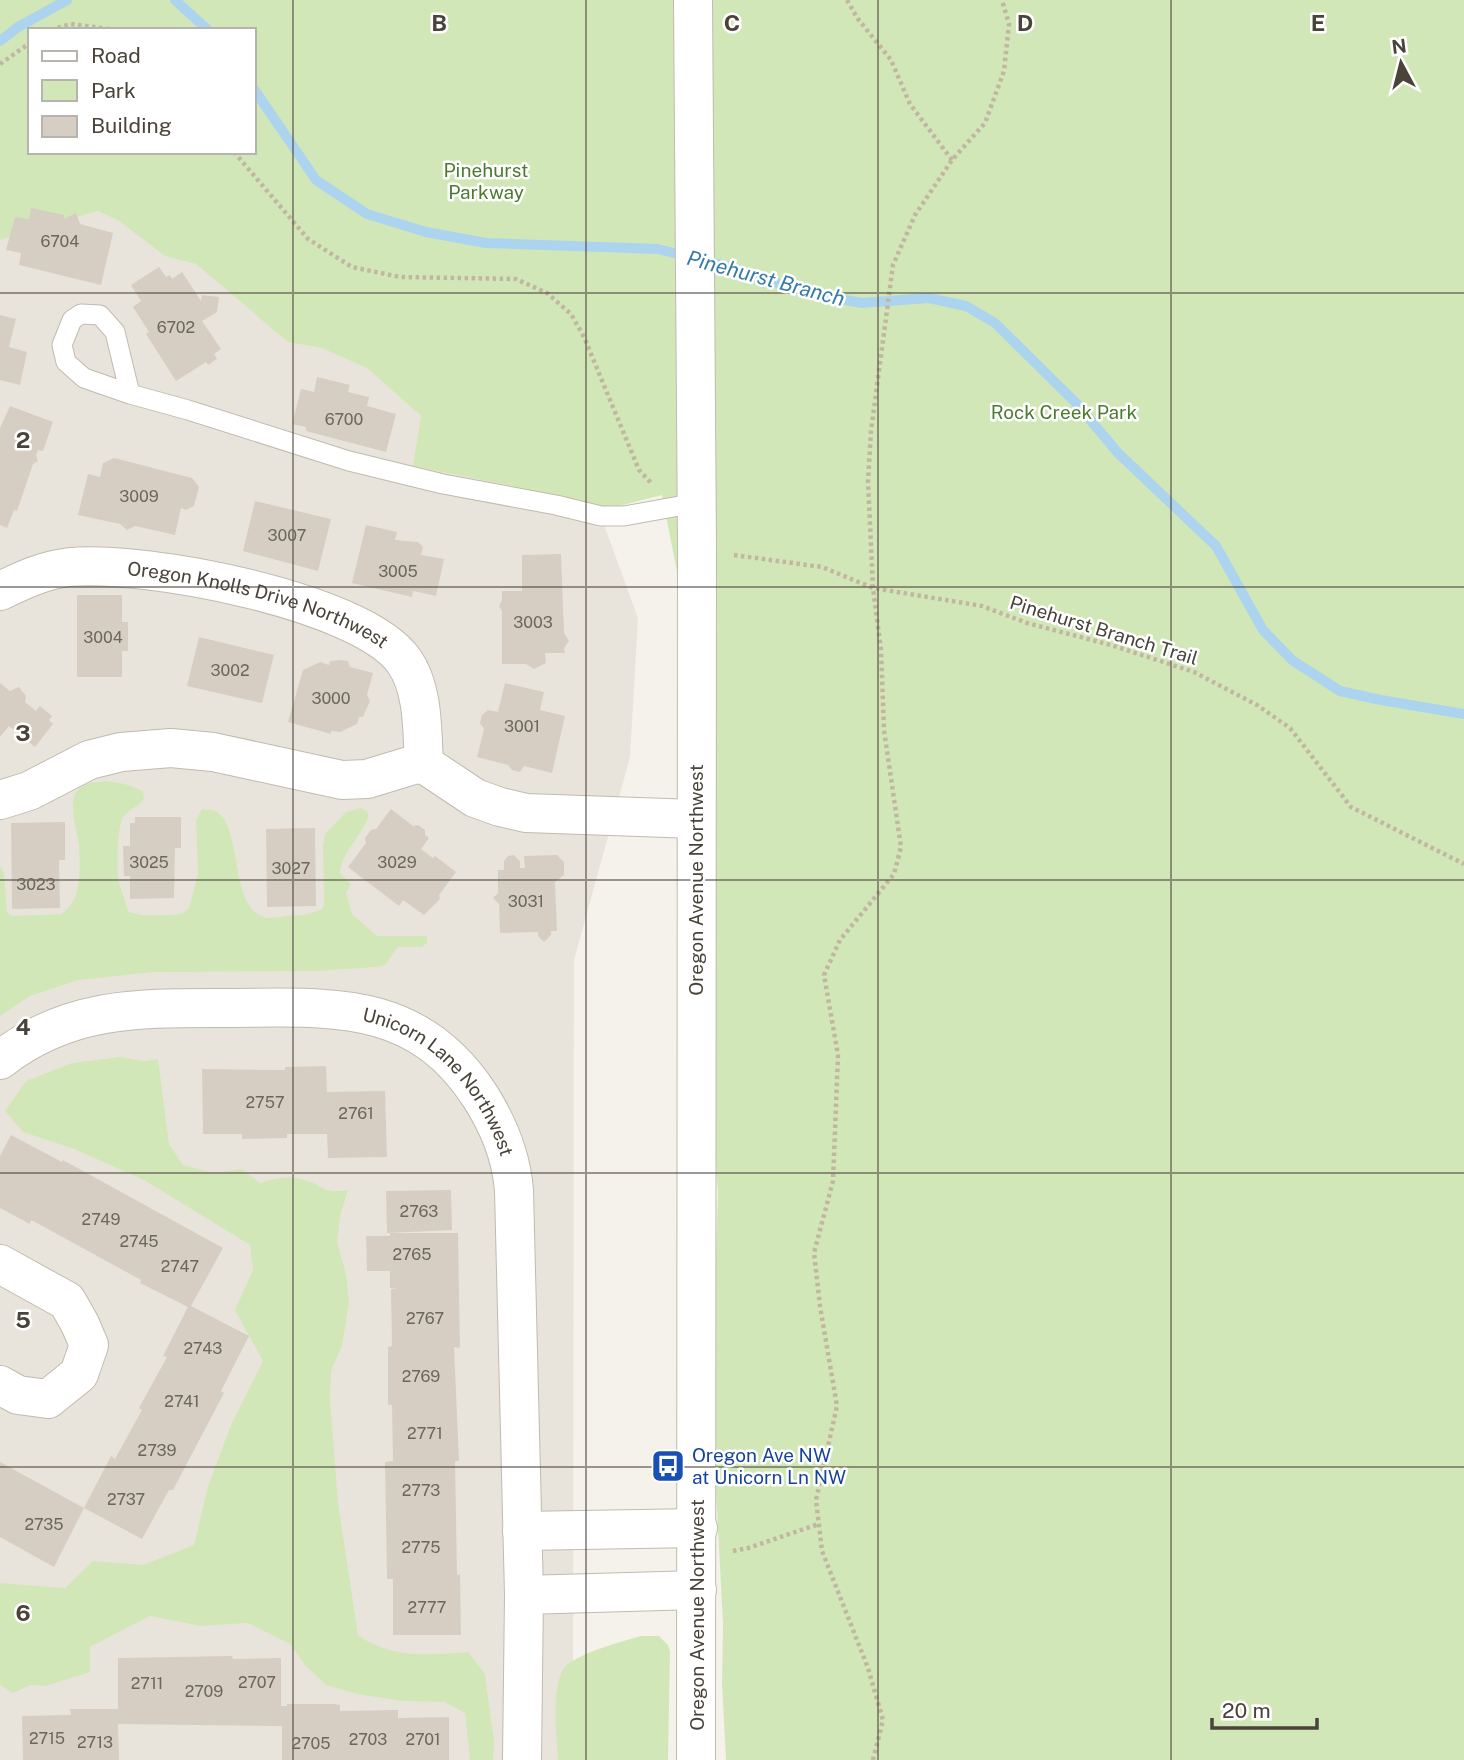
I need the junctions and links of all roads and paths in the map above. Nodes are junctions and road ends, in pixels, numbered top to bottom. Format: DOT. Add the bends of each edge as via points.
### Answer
graph roads {
  1 [pos="693,0"];
  2 [pos="847,0"];
  3 [pos="1002,0"];
  4 [pos="58,28"];
  5 [pos="101,28"];
  6 [pos="28,44"];
  7 [pos="0,64"];
  8 [pos="236,154"];
  9 [pos="952,160"];
  10 [pos="130,394"];
  11 [pos="658,490"];
  12 [pos="696,503"];
  13 [pos="731,554"];
  14 [pos="873,588"];
  15 [pos="0,591"];
  16 [pos="424,764"];
  17 [pos="0,800"];
  18 [pos="695,819"];
  19 [pos="1464,864"];
  20 [pos="0,1060"];
  21 [pos="0,1264"];
  22 [pos="0,1385"];
  23 [pos="820,1524"];
  24 [pos="522,1531"];
  25 [pos="697,1558"];
  26 [pos="524,1595"];
  27 [pos="522,1760"];
  28 [pos="696,1760"];
  29 [pos="873,1760"];
  1 -- 12 [label="street, Oregon Avenue Northwest"];
  2 -- 9 [label="path" via="891,60 910,104"];
  3 -- 9 [label="path" via="1009,24 1004,71 985,123"];
  4 -- 5 [label="path" via="71,24"];
  6 -- 7 [label="path"];
  8 -- 11 [label="path" via="308,239 352,267 400,277 516,279 547,293 572,314 639,470"];
  9 -- 14 [label="path" via="915,215 894,265 871,431 868,481"];
  10 -- 12 [label="lane" via="349,461 601,516"];
  12 -- 18 [label="street, Oregon Avenue Northwest"];
  13 -- 14 [label="path, Pinehurst Branch Trail" via="822,567"];
  14 -- 19 [label="path, Pinehurst Branch Trail" via="982,606 1194,672 1290,728 1351,807"];
  14 -- 23 [label="path" via="884,730 901,847 894,874 840,940 824,975 838,1055 833,1181 814,1253 837,1406 816,1500"];
  15 -- 16 [label="street, Oregon Knolls Drive Northwest" via="50,570 120,567 246,586 356,625 388,644 410,671 419,707"];
  16 -- 17 [label="street" via="367,779 342,780 213,752 149,749 89,760 29,791"];
  16 -- 18 [label="street" via="475,798 526,813"];
  18 -- 25 [label="street, Oregon Avenue Northwest"];
  20 -- 24 [label="street, Unicorn Lane Northwest" via="20,1045 69,1023 108,1012 148,1008 350,1010 398,1025 445,1053 471,1081 493,1116 513,1179"];
  21 -- 22 [label="street" via="66,1301 89,1345 79,1374 48,1398 18,1395"];
  23 -- 25 [label="path" via="748,1548"];
  23 -- 29 [label="path" via="822,1551 868,1668 883,1720"];
  24 -- 25 [label="street"];
  24 -- 26 [label="street, Unicorn Lane Northwest"];
  25 -- 26 [label="street"];
  25 -- 28 [label="street, Oregon Avenue Northwest"];
  26 -- 27 [label="street, Unicorn Lane Northwest"];
}
